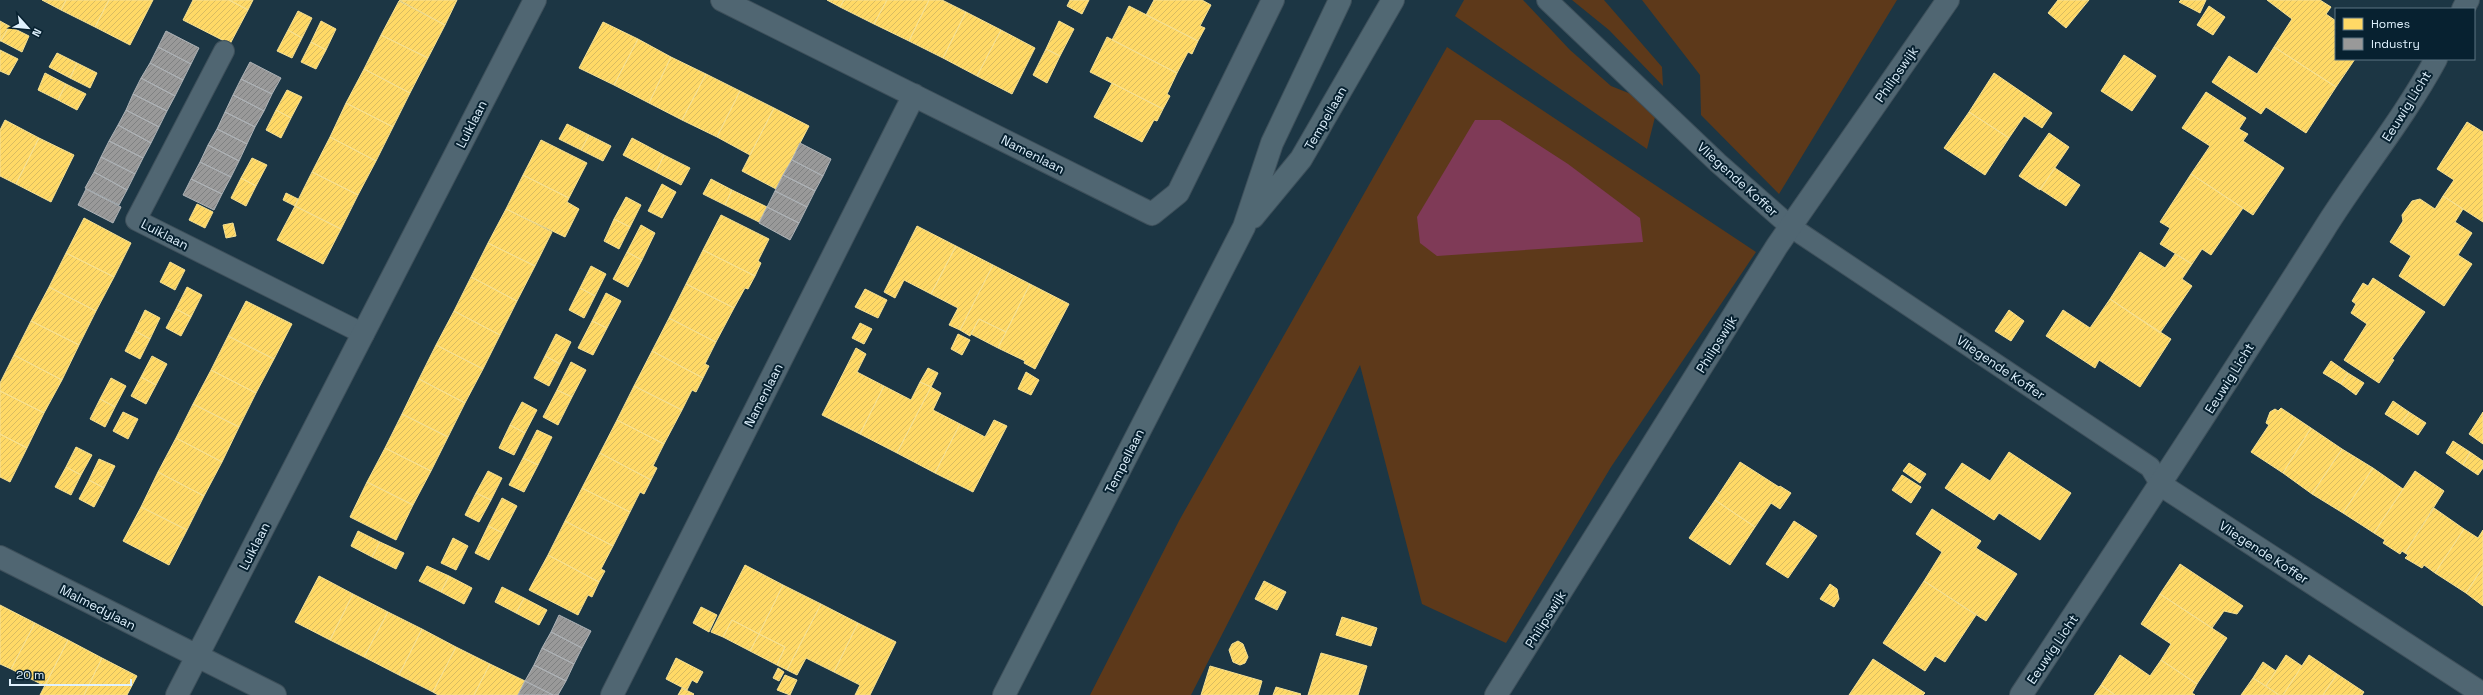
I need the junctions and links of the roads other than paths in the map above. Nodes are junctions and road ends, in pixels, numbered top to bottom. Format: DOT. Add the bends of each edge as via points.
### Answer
graph roads {
  1 [pos="535,0"];
  2 [pos="722,0"];
  3 [pos="1273,0"];
  4 [pos="1340,0"];
  5 [pos="1392,0"];
  6 [pos="1547,0"];
  7 [pos="1948,0"];
  8 [pos="224,51"];
  9 [pos="2435,60"];
  10 [pos="914,95"];
  11 [pos="1244,227"];
  12 [pos="1791,227"];
  13 [pos="364,334"];
  14 [pos="2161,486"];
  15 [pos="0,557"];
  16 [pos="197,656"];
  17 [pos="2483,694"];
  18 [pos="177,695"];
  19 [pos="275,695"];
  20 [pos="612,695"];
  21 [pos="1004,695"];
  22 [pos="1496,695"];
  23 [pos="2021,695"];
  1 -- 13 [label="street, Luiklaan"];
  2 -- 10 [label="street, Namenlaan"];
  3 -- 10 [label="street, Namenlaan" via="1178,193 1152,214"];
  4 -- 11 [label="main road, Tempellaan" via="1272,143"];
  5 -- 11 [label="main road, Tempellaan" via="1301,159"];
  6 -- 12 [label="lane, Vliegende Koffer" via="1718,163"];
  7 -- 12 [label="street, Philipswijk"];
  8 -- 13 [label="lane, Luiklaan" via="136,220"];
  9 -- 14 [label="street, Eeuwig Licht" via="2392,132 2345,196"];
  10 -- 20 [label="street, Namenlaan"];
  11 -- 21 [label="main road, Tempellaan"];
  12 -- 14 [label="lane, Vliegende Koffer" via="2150,467"];
  12 -- 22 [label="street, Philipswijk"];
  13 -- 16 [label="street, Luiklaan"];
  14 -- 17 [label="street, Vliegende Koffer"];
  14 -- 23 [label="street, Eeuwig Licht"];
  15 -- 16 [label="street, Malmedylaan"];
  16 -- 18 [label="street, Luiklaan"];
  16 -- 19 [label="street"];
}
